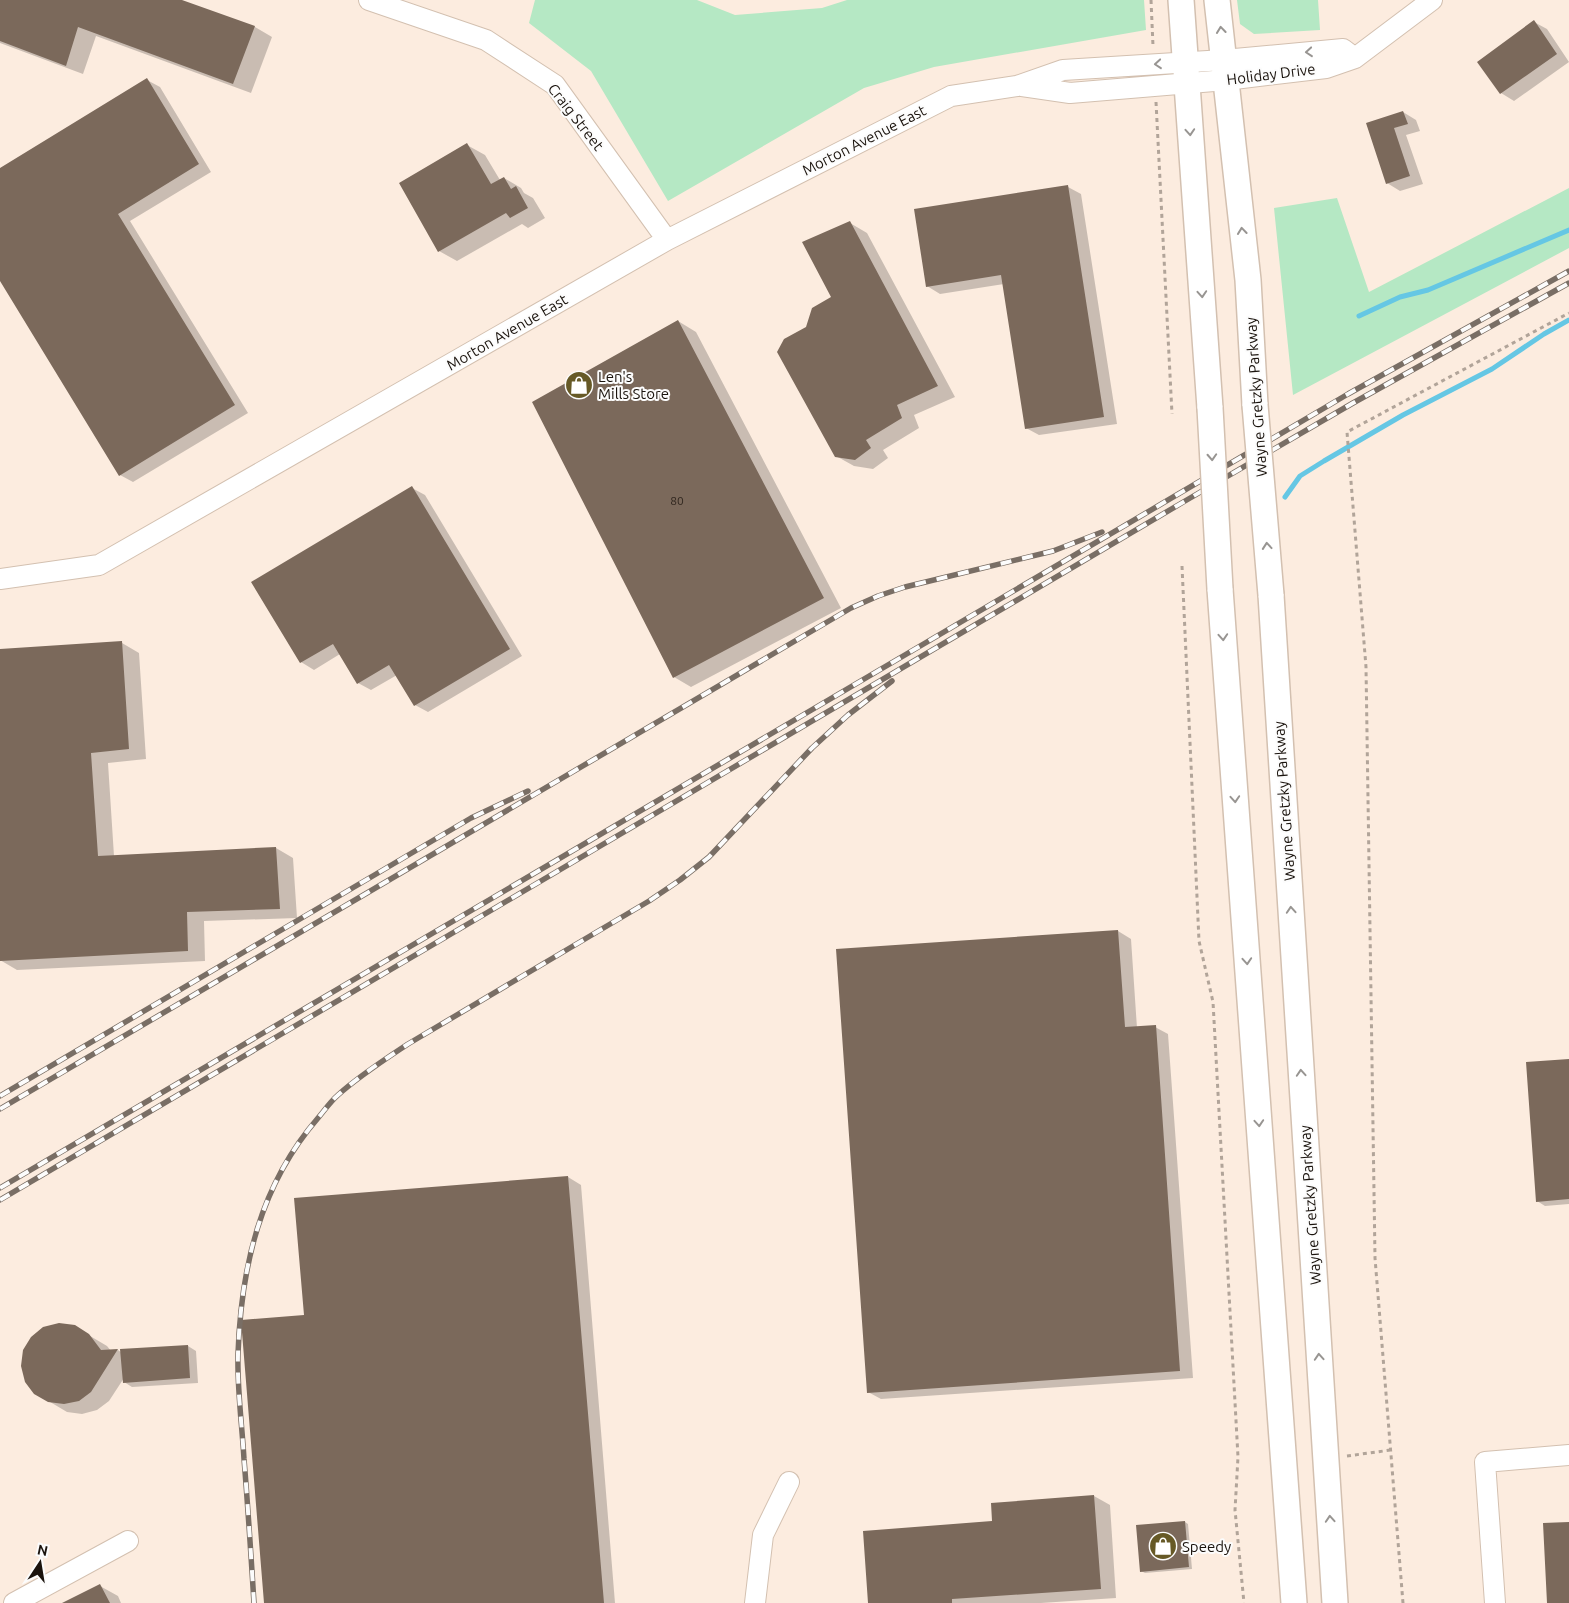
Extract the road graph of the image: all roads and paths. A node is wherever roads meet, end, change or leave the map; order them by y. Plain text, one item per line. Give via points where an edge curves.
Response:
1 (369, 0) edge
2 (1151, 0) edge
3 (1181, 0) edge
4 (1217, 0) edge
5 (1432, 0) edge
6 (1154, 65) junction
7 (1225, 70) junction
8 (1186, 72) junction
9 (1017, 86) junction
10 (1155, 86) junction
11 (667, 240) junction
12 (1569, 313) edge
13 (1172, 414) dead end
14 (1182, 566) dead end
15 (0, 579) edge
16 (1390, 1450) junction
17 (1569, 1455) edge
18 (1326, 1459) junction
19 (790, 1482) dead end
20 (128, 1541) dead end
21 (14, 1603) edge
22 (755, 1603) edge
23 (1244, 1603) edge
24 (1294, 1603) edge
25 (1335, 1603) edge
26 (1403, 1603) edge
27 (1495, 1603) edge

1 - 11 street, Craig Street via 486,40 555,84
2 - 6 path
3 - 8 main road
7 -> 4 main road, Wayne Gretzky Parkway
5 - 7 street, Holiday Drive via 1355,58 1343,49
8 -> 6 street, Morton Avenue East
6 - 9 street, Morton Avenue East via 1063,70
7 - 8 street, Morton Avenue East
18 -> 7 main road, Wayne Gretzky Parkway, bridge via 1271,594 1248,280
8 - 10 street, Morton Avenue East
8 -> 24 main road, bridge
9 - 10 street, Morton Avenue East via 1070,93
9 - 11 street, Morton Avenue East via 951,96
10 - 13 path
11 - 15 street, Morton Avenue East via 99,565
12 - 16 path via 1347,432 1366,667 1375,1258
14 - 23 path via 1199,941 1213,1002 1238,1457 1235,1510
16 - 18 path
16 - 26 path
17 - 27 street via 1485,1462
25 -> 18 main road, Wayne Gretzky Parkway
19 - 22 street via 763,1535
20 - 21 street

